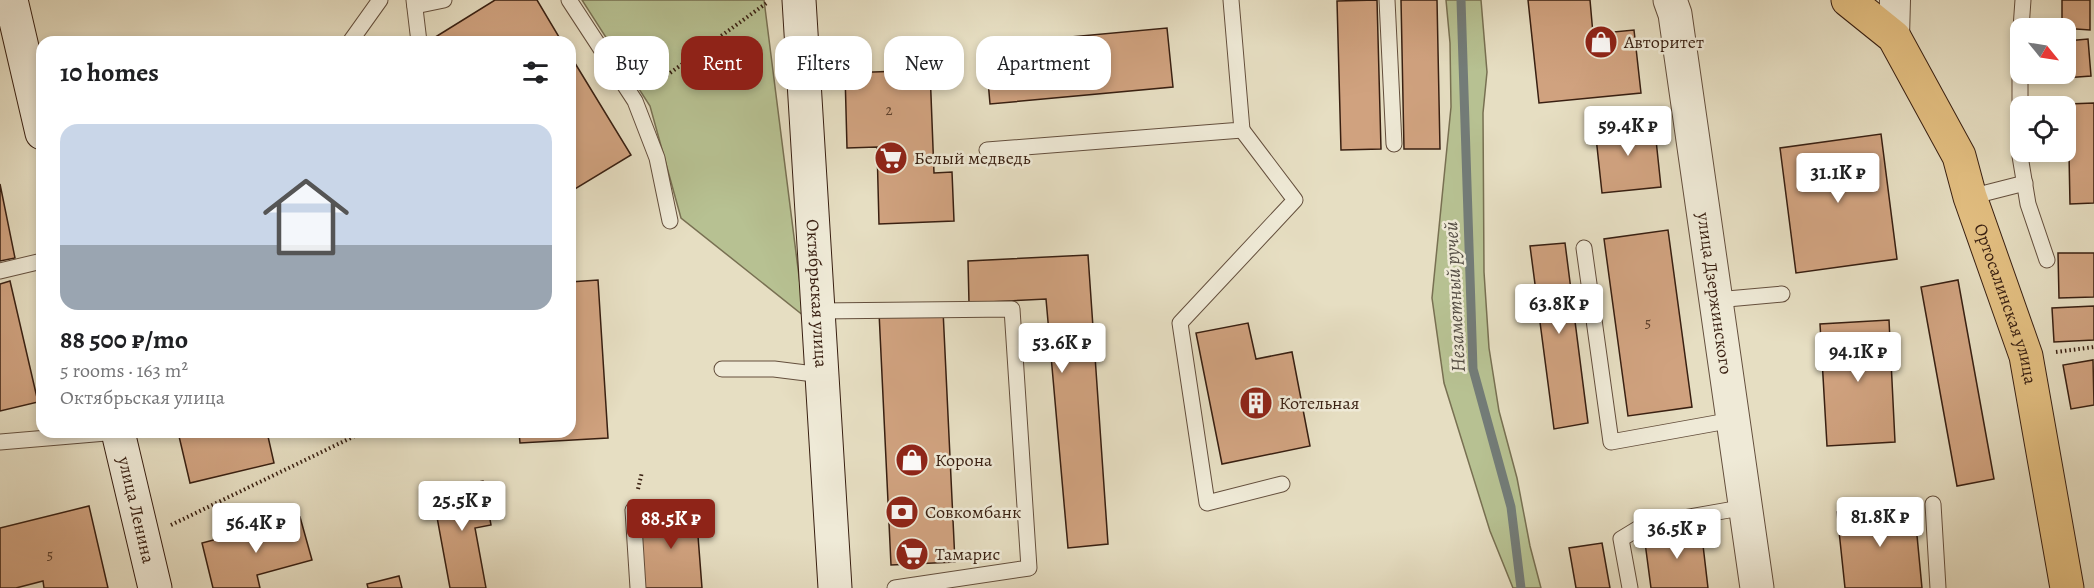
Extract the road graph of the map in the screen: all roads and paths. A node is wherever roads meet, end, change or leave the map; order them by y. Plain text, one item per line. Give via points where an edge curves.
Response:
1 (11, 0) edge
2 (380, 0) edge
3 (444, 0) edge
4 (569, 0) edge
5 (771, 0) edge
6 (799, 0) edge
7 (1231, 0) edge
8 (1388, 0) edge
9 (1670, 0) edge
10 (1848, 0) edge
11 (1895, 0) edge
12 (2023, 0) edge
13 (415, 3) edge
14 (2022, 18) edge
15 (354, 36) edge
16 (418, 36) edge
17 (1894, 37) junction
18 (2020, 84) edge
19 (633, 99) junction
20 (36, 107) edge
21 (1242, 130) junction
22 (1394, 144) dead end
23 (987, 150) dead end
24 (2025, 183) junction
25 (1970, 197) junction
26 (670, 221) dead end
27 (1584, 248) dead end
28 (2047, 260) dead end
29 (36, 262) edge
30 (0, 271) edge
31 (1782, 294) dead end
32 (1716, 300) junction
33 (818, 311) junction
34 (722, 369) dead end
35 (822, 375) junction
36 (1733, 420) junction
37 (47, 438) edge
38 (119, 438) edge
39 (351, 438) edge
40 (0, 442) edge
41 (1282, 484) dead end
42 (1933, 504) dead end
43 (1746, 507) junction
44 (633, 510) dead end
45 (143, 538) junction
46 (155, 588) edge
47 (638, 588) edge
48 (835, 588) edge
49 (895, 588) edge
50 (1630, 588) edge
51 (1757, 588) edge
52 (1938, 588) edge
53 (2067, 588) edge

1 - 20 main road
2 - 15 lane
3 - 13 lane
4 - 19 lane
5 - 19 path
6 - 33 main road, Октябрьская улица
7 - 21 lane
8 - 22 lane
9 - 32 main road, улица Дзержинского
10 - 17 main road, Ортосалинская улица
11 - 17 street
12 - 14 lane
13 - 16 lane
17 - 25 main road, Ортосалинская улица via 1959,156
18 - 24 lane via 2020,156
19 - 26 lane via 657,158
21 - 23 lane
21 - 41 lane via 1295,200 1180,323 1207,503
24 - 25 lane
24 - 28 lane
25 - 53 main road, Ортосалинская улица via 2026,356
27 - 36 lane via 1611,442
29 - 30 lane
31 - 32 lane
32 - 36 main road, улица Дзержинского
33 - 35 main road, Октябрьская улица
33 - 49 lane via 1012,309 1029,568
34 - 35 lane via 774,369
35 - 48 main road, Октябрьская улица
36 - 43 main road, улица Дзержинского
37 - 40 lane
38 - 45 main road, улица Ленина
39 - 45 path
42 - 52 lane
43 - 50 lane via 1644,525 1621,539
43 - 51 main road, улица Дзержинского
44 - 47 lane
45 - 46 main road, улица Ленина

